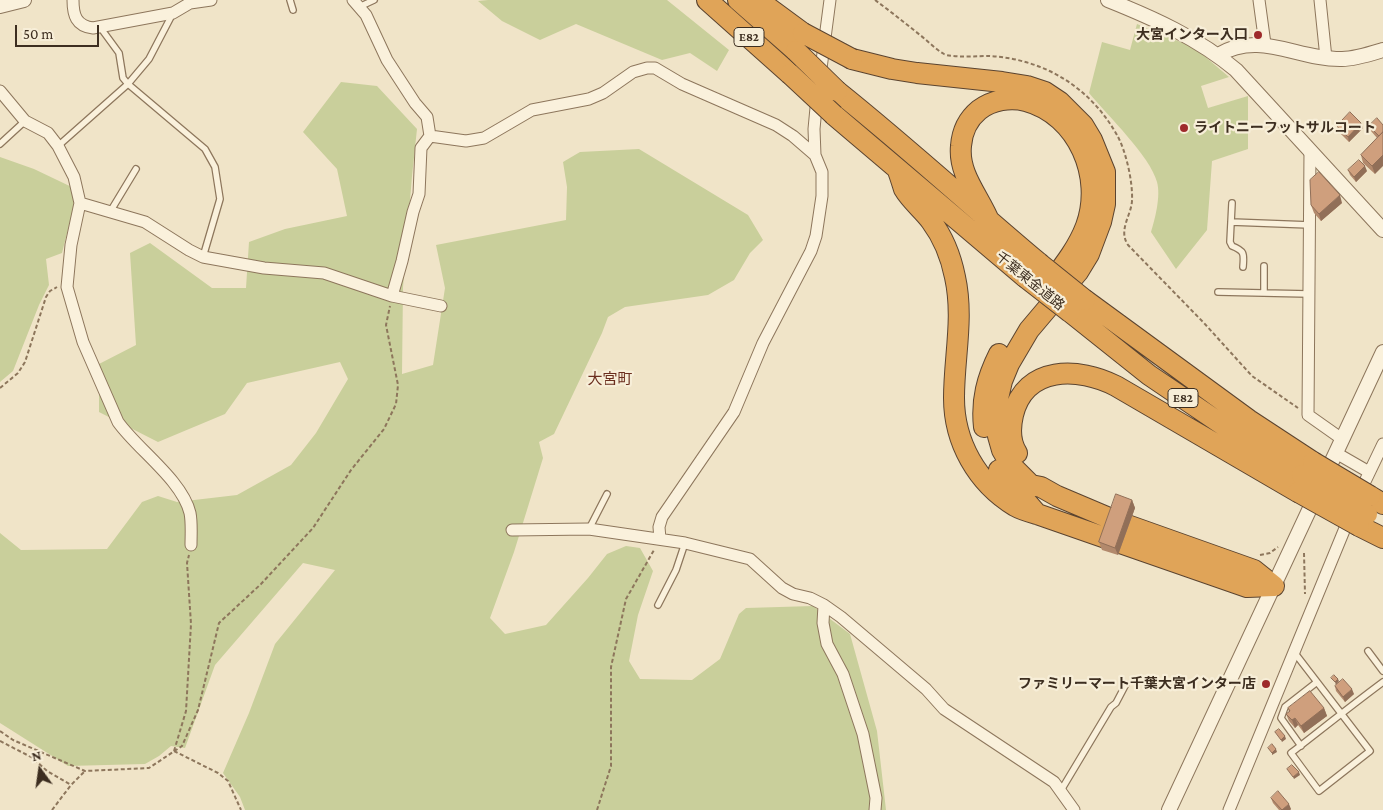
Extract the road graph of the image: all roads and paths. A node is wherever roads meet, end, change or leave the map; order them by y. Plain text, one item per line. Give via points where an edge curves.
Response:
1 (24, 0) edge
2 (72, 0) edge
3 (211, 0) edge
4 (290, 0) edge
5 (374, 0) edge
6 (707, 0) edge
7 (738, 0) edge
8 (758, 0) edge
9 (830, 0) edge
10 (1108, 0) edge
11 (1259, 0) edge
12 (1320, 0) edge
13 (356, 4) edge
14 (0, 6) edge
15 (293, 10) dead end
16 (173, 12) junction
17 (100, 27) junction
18 (799, 42) junction
19 (1264, 44) junction
20 (1383, 50) edge
21 (1218, 55) junction
22 (1326, 58) junction
23 (128, 84) junction
24 (0, 91) edge
25 (25, 122) junction
26 (430, 136) junction
27 (0, 144) edge
28 (58, 146) junction
29 (1310, 151) junction
30 (815, 155) junction
31 (136, 169) dead end
32 (898, 170) junction
33 (1232, 202) dead end
34 (80, 203) junction
35 (110, 212) junction
36 (1231, 222) junction
37 (990, 223) junction
38 (1310, 225) junction
39 (1383, 230) edge
40 (203, 257) junction
41 (1264, 266) dead end
42 (1243, 267) dead end
43 (68, 287) junction
44 (1218, 292) dead end
45 (1264, 293) junction
46 (1309, 294) junction
47 (392, 296) junction
48 (440, 306) dead end
49 (1383, 352) edge
50 (0, 388) edge
51 (1342, 439) junction
52 (1383, 444) edge
53 (1336, 453) junction
54 (1370, 472) junction
55 (1304, 476) junction
56 (1041, 487) junction
57 (607, 494) dead end
58 (1372, 513) edge
59 (1037, 514) junction
60 (589, 529) junction
61 (512, 530) dead end
62 (1298, 534) junction
63 (1383, 538) edge
64 (660, 539) junction
65 (685, 543) junction
66 (191, 545) joint
67 (1274, 586) junction
68 (1305, 602) dead end
69 (658, 605) dead end
70 (824, 605) junction
71 (1368, 650) dead end
72 (1294, 652) junction
73 (1383, 670) edge
74 (1317, 682) junction
75 (1383, 682) edge
76 (1126, 684) dead end
77 (1342, 714) junction
78 (0, 731) edge
79 (0, 741) edge
80 (1301, 746) junction
81 (174, 751) junction
82 (85, 771) junction
83 (71, 785) junction
84 (1060, 792) junction
85 (52, 810) edge
86 (241, 810) edge
87 (597, 810) edge
88 (874, 810) edge
89 (1074, 810) edge
90 (1169, 810) edge
91 (1228, 810) edge

1 - 14 street
2 - 17 street via 77,20 84,27
3 - 16 street via 190,3
4 - 15 lane
5 - 13 lane
6 - 32 highway, 千葉東金道路 / E82, bridge
7 - 18 highway, 千葉東金道路 / E82
8 - 18 highway
9 - 30 street via 815,121
10 - 21 street via 1151,18
11 - 19 street
12 - 22 street
13 - 26 street via 366,15 387,60 414,103 427,117
16 - 17 street
16 - 23 lane via 149,59
17 - 23 lane via 119,53 123,78
18 - 37 highway, 千葉東金道路 / E82, bridge via 837,91
18 - 56 highway, bridge via 892,69 1002,82 1045,92 1083,125 1105,172 1105,204 1096,238 1078,272 1017,348 998,394 996,422 1002,450 1021,476 1031,485
19 - 21 street via 1239,46
19 - 22 street
20 - 22 street via 1354,58
21 - 29 street via 1236,70
23 - 28 lane
23 - 40 lane via 205,149 215,166 220,199
24 - 25 street
25 - 27 lane
25 - 28 street via 48,133
26 - 30 street via 466,141 484,138 532,110 589,99 633,72 655,68 682,84 776,126
26 - 47 street via 421,148 419,194
28 - 34 street via 74,177
29 - 38 street
29 - 39 street
30 - 64 street via 822,172 822,196 811,251 763,343 734,412 662,516
31 - 35 lane
32 - 55 highway, 千葉東金道路 / E82, bridge via 1024,277 1149,375
32 - 59 highway via 904,189 941,237 955,277 960,315 954,398 966,453 990,486 1017,507
33 - 36 lane
34 - 35 street
34 - 43 street via 71,246
35 - 40 street via 145,222
36 - 38 lane
36 - 42 lane via 1230,244 1243,253
37 - 55 highway, 千葉東金道路 / E82, bridge via 1085,300 1248,420
37 - 59 highway via 964,172 960,148 966,125 984,106 1004,100 1018,99 1042,107 1063,123 1082,149 1090,178 1090,210 1086,226 1070,257 1011,332 1001,351 986,383 983,414 988,445 1000,472
38 - 46 street
40 - 47 street via 264,268 324,273
41 - 45 lane
43 - 50 path via 56,287 46,297 25,362 18,373
43 - 66 street via 83,342 118,422 181,493 190,514
44 - 45 lane
45 - 46 lane
46 - 51 street via 1308,415
47 - 48 street
47 - 81 path via 386,325 398,385 396,404 384,429 351,470 313,528 219,623 198,710 182,746
49 - 51 street
51 - 53 street
52 - 54 street
53 - 54 street
53 - 62 street
54 - 72 street
55 - 56 highway via 1101,378 1067,373 1052,375 1026,390 1014,411 1011,424 1014,449
55 - 58 highway, bridge
55 - 58 highway, 千葉東金道路 / E82, bridge
56 - 67 highway via 1116,521 1254,570
57 - 60 lane
58 - 63 highway
59 - 67 highway via 1247,587
60 - 61 street
60 - 64 street
62 - 67 street
62 - 68 path via 1304,552
64 - 65 street
64 - 87 path via 626,599 611,667 611,766
65 - 69 lane via 676,570
65 - 70 street via 750,559 782,588
66 - 81 path via 187,563 190,624 186,711
67 - 90 street
70 - 84 street via 926,689 944,709 1054,782
70 - 88 street via 827,644 843,674 863,734 876,798
71 - 73 lane
72 - 74 lane
72 - 91 street
74 - 77 lane
74 - 80 lane via 1285,707 1281,718
75 - 77 lane
76 - 84 lane
77 - 80 lane
77 - 80 lane via 1370,751 1319,791 1291,753
78 - 82 path via 13,740
79 - 83 path via 33,758
81 - 82 path via 149,768
81 - 86 path via 228,781
82 - 83 path
83 - 85 path
84 - 89 street

